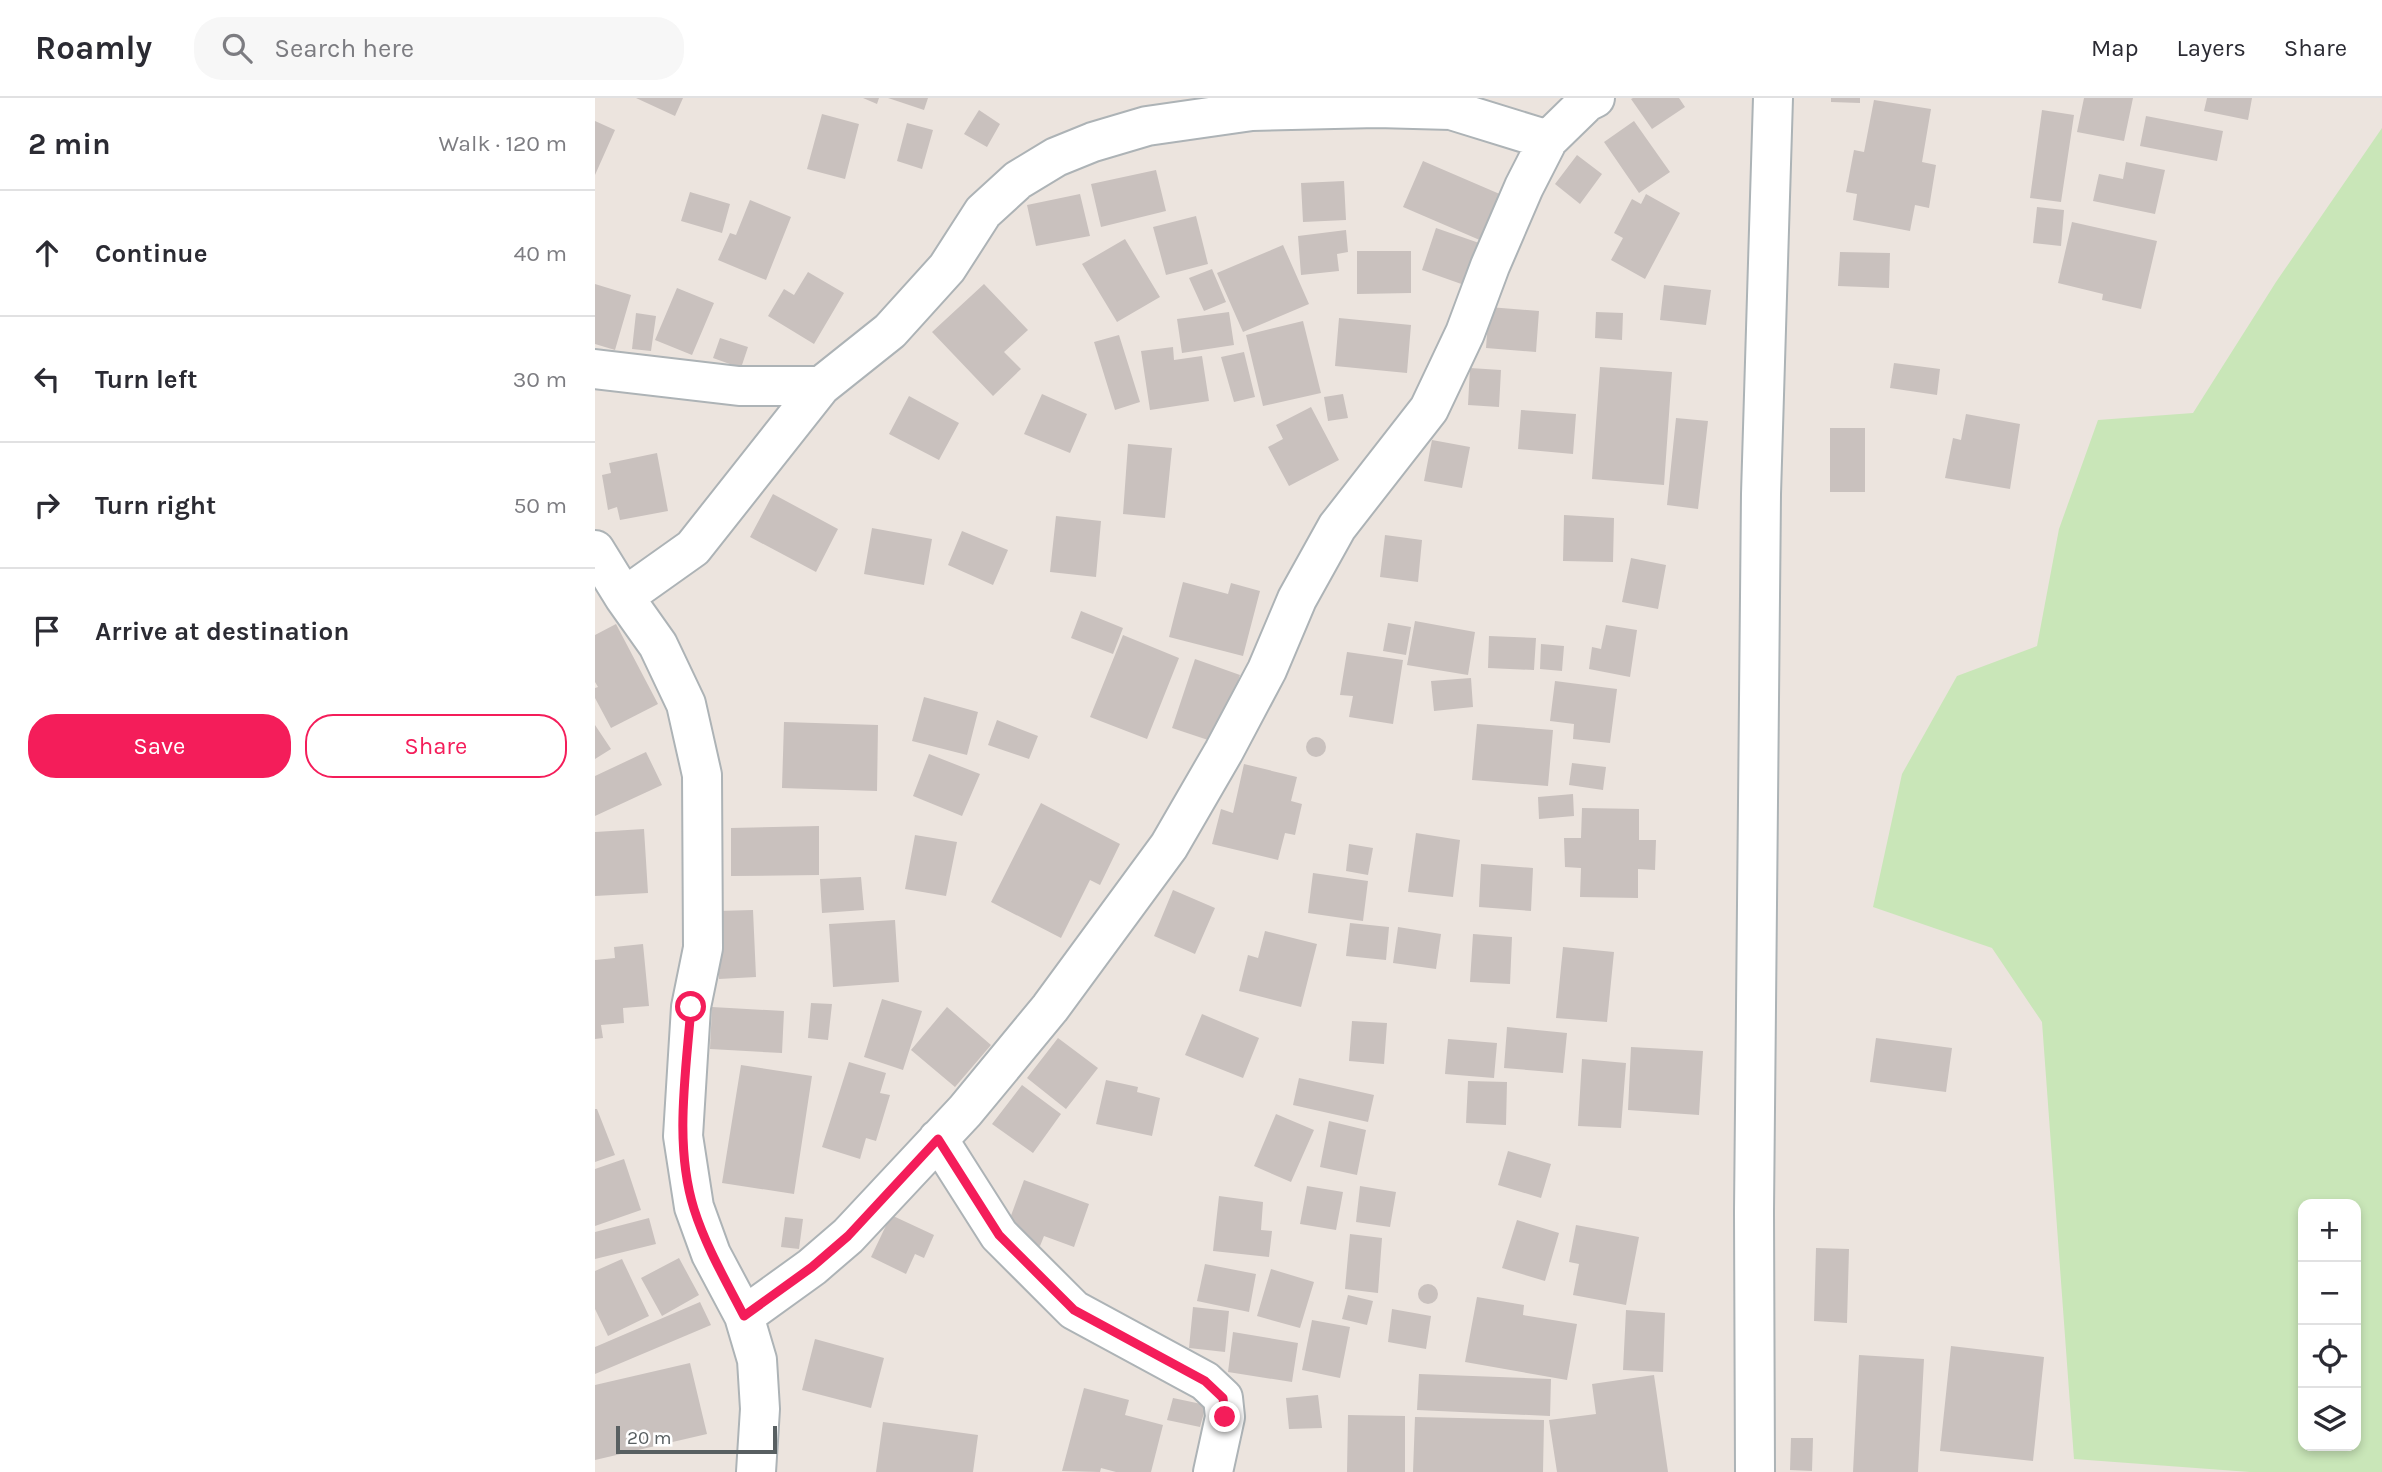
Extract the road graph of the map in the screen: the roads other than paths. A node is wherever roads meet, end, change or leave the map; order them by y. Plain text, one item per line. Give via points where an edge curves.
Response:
1 (1595, 98) edge
2 (1773, 98) edge
3 (1548, 140) junction
4 (595, 369) edge
5 (821, 386) junction
6 (595, 550) edge
7 (624, 597) junction
8 (938, 1139) junction
9 (744, 1316) junction
10 (756, 1472) edge
11 (1213, 1472) edge
12 (1755, 1472) edge

1 - 3 street
2 - 12 street via 1761,494
3 - 5 street via 1451,110 1364,108 1252,111 1147,126 1093,142 1018,180 983,212 947,268 890,331
3 - 8 street via 1429,409 1337,527 1297,599 1267,670 1169,846 1050,1008
4 - 5 street via 739,386
5 - 7 street via 693,548
6 - 7 street
7 - 9 street via 658,645 686,704 702,775 703,948 691,1007 683,1136 694,1207 711,1254
8 - 9 street via 848,1236
8 - 11 street via 999,1235 1074,1310 1205,1381 1223,1398 1225,1417
9 - 10 street via 757,1360

